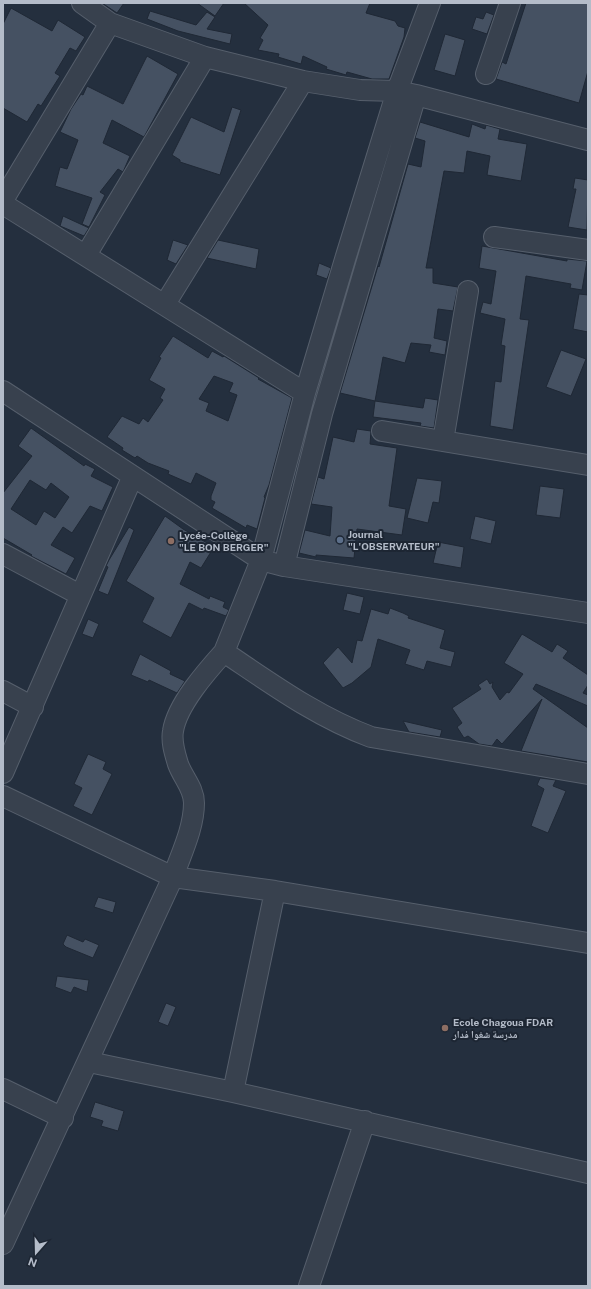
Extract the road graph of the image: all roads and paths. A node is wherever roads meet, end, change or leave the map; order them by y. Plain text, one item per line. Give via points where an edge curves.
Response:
1 (82, 3) edge
2 (430, 3) edge
3 (510, 3) edge
4 (110, 23) junction
5 (205, 57) junction
6 (486, 74) dead end
7 (303, 81) junction
8 (407, 93) junction
9 (588, 140) edge
10 (3, 200) edge
11 (3, 204) edge
12 (494, 237) dead end
13 (588, 250) edge
14 (86, 256) junction
15 (346, 256) junction
16 (367, 262) junction
17 (468, 290) dead end
18 (165, 304) junction
19 (3, 391) edge
20 (305, 393) junction
21 (382, 431) dead end
22 (443, 441) junction
23 (588, 464) edge
24 (132, 478) junction
25 (3, 554) edge
26 (261, 560) junction
27 (284, 566) junction
28 (80, 595) junction
29 (588, 613) edge
30 (224, 652) junction
31 (3, 691) edge
32 (33, 708) junction
33 (3, 773) edge
34 (588, 774) edge
35 (3, 796) edge
36 (173, 877) junction
37 (275, 891) junction
38 (588, 943) edge
39 (89, 1062) junction
40 (3, 1089) edge
41 (233, 1092) junction
42 (63, 1118) junction
43 (365, 1121) junction
44 (588, 1173) edge
45 (3, 1244) edge
46 (309, 1286) edge

1 - 4 street
2 - 8 street
3 - 6 street
4 - 5 street
4 - 10 street
5 - 7 street
5 - 14 street
7 - 8 street via 360,90
7 - 18 street
8 - 9 street
8 - 15 street
8 - 16 street
11 - 14 street
12 - 13 street
14 - 18 street
15 - 16 street
15 - 20 street
16 - 27 street via 322,414
17 - 22 street
18 - 20 street
19 - 24 street
20 - 26 street
21 - 22 street
22 - 23 street
24 - 26 street
24 - 28 street
25 - 28 street
26 - 27 street
26 - 30 street
27 - 29 street
28 - 32 street
30 - 34 street via 316,713 342,727 371,737
30 - 36 street via 176,717 173,732 177,759 181,773 191,788 194,802 190,826
31 - 32 street
32 - 33 street
35 - 36 street
36 - 37 street
36 - 39 street
37 - 38 street
37 - 41 street
39 - 41 street
39 - 42 street
40 - 42 street
41 - 43 street
42 - 45 street
43 - 44 street
43 - 46 street

